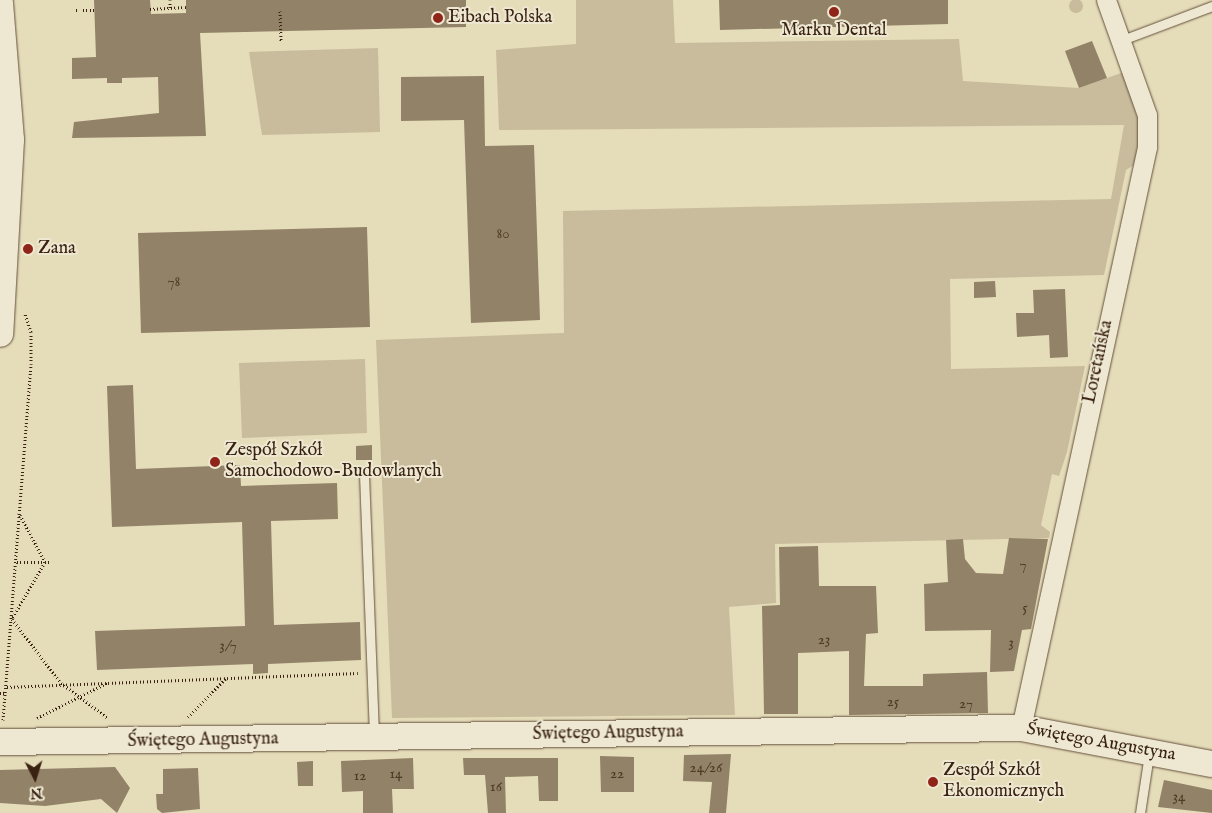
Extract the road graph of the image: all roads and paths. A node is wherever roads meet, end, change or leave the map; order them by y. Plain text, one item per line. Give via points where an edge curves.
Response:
1 (170, 0) edge
2 (1106, 0) edge
3 (0, 3) edge
4 (1212, 6) edge
5 (186, 7) dead end
6 (170, 8) junction
7 (150, 9) dead end
8 (76, 10) dead end
9 (94, 10) dead end
10 (280, 11) dead end
11 (1122, 40) junction
12 (281, 41) dead end
13 (5, 105) edge
14 (26, 318) dead end
15 (0, 334) edge
16 (364, 474) dead end
17 (20, 515) junction
18 (17, 562) junction
19 (45, 562) junction
20 (52, 562) dead end
21 (12, 619) junction
22 (371, 673) junction
23 (226, 677) junction
24 (112, 680) junction
25 (61, 683) junction
26 (7, 687) junction
27 (0, 693) edge
28 (6, 693) junction
29 (80, 697) junction
30 (194, 722) dead end
31 (27, 723) dead end
32 (100, 724) dead end
33 (4, 728) edge
34 (1020, 728) junction
35 (374, 737) junction
36 (1150, 751) junction
37 (1212, 764) edge
38 (1140, 813) edge

1 - 6 path
2 - 11 street, Loretańska
3 - 13 street
4 - 11 lane
5 - 6 path
6 - 7 path
8 - 9 path
10 - 12 path
11 - 34 street, Loretańska via 1146,115 1147,147
13 - 15 street
14 - 17 path via 32,342
16 - 22 lane
17 - 18 path
17 - 19 path
18 - 19 path
18 - 21 path
19 - 20 path
19 - 21 path
21 - 25 path
21 - 26 path
22 - 23 path
22 - 35 lane
23 - 24 path
23 - 30 path via 184,722
24 - 25 path
24 - 29 path
25 - 26 path
25 - 29 path
26 - 28 path
27 - 28 path
28 - 33 path
29 - 31 path
29 - 32 path via 111,722
33 - 35 street, Świętego Augustyna
34 - 35 street, Świętego Augustyna
34 - 36 street, Świętego Augustyna
36 - 37 street, Świętego Augustyna
36 - 38 lane

